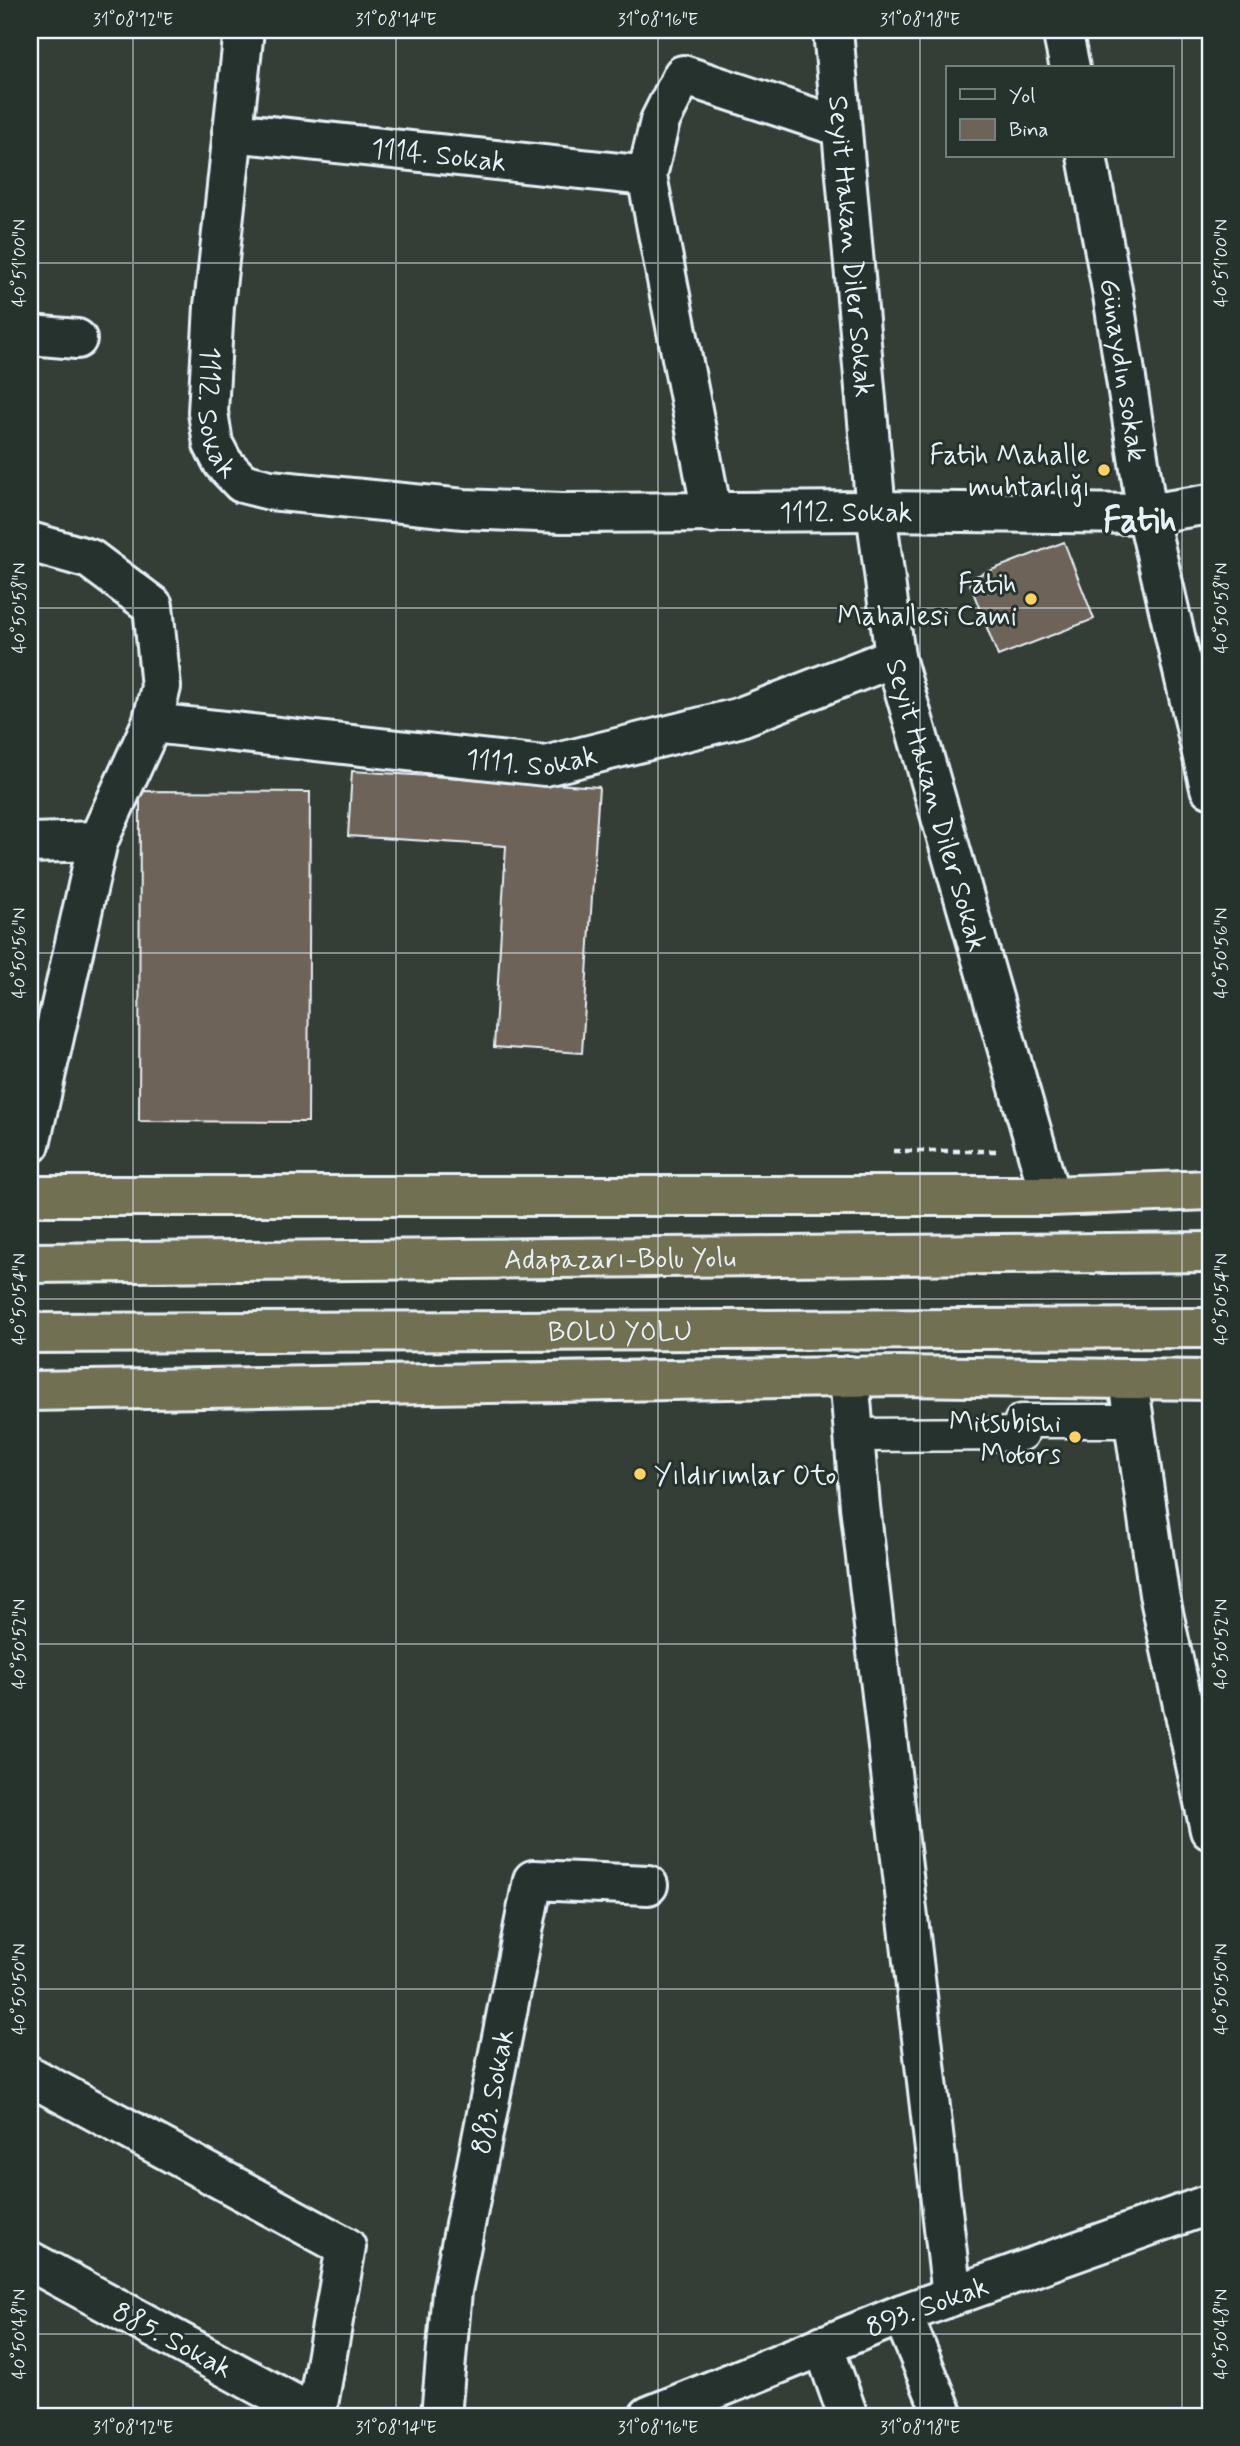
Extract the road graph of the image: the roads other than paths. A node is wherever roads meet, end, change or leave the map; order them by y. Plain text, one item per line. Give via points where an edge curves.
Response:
1 (244, 30) edge
2 (833, 30) edge
3 (842, 127) junction
4 (232, 132) junction
5 (1087, 158) edge
6 (647, 176) junction
7 (30, 335) edge
8 (77, 339) dead end
9 (1210, 504) edge
10 (876, 511) junction
11 (712, 513) junction
12 (1147, 514) junction
13 (30, 542) edge
14 (895, 657) junction
15 (152, 723) junction
16 (1210, 788) edge
17 (98, 841) junction
18 (30, 843) edge
19 (30, 1144) edge
20 (1210, 1191) edge
21 (1150, 1192) junction
22 (30, 1196) edge
23 (1050, 1196) junction
24 (1210, 1197) edge
25 (1210, 1252) edge
26 (30, 1263) edge
27 (1210, 1328) edge
28 (30, 1333) edge
29 (1210, 1371) edge
30 (849, 1376) junction
31 (1128, 1380) junction
32 (1210, 1380) edge
33 (30, 1391) edge
34 (1134, 1421) junction
35 (854, 1435) junction
36 (1210, 1830) edge
37 (648, 1885) dead end
38 (30, 2076) edge
39 (1210, 2204) edge
40 (30, 2261) edge
41 (952, 2296) junction
42 (902, 2314) junction
43 (823, 2345) junction
44 (316, 2416) edge
45 (441, 2416) edge
46 (649, 2416) edge
47 (848, 2416) edge
48 (944, 2416) edge

1 - 4 street, 1112. Sokak
2 - 3 street, Seyit Hakan Diler Sokak
3 - 6 street via 683,75 660,121
3 - 10 street, Seyit Hakan Diler Sokak
4 - 6 street, 1114. Sokak
4 - 11 street, 1112. Sokak via 208,412 213,444 242,483 270,490 464,509
5 - 12 street, Günaydın sokak
6 - 11 street
7 - 8 street
9 - 12 street, 1112. Sokak
10 - 11 street, 1112. Sokak
10 - 12 street, 1112. Sokak
10 - 14 street, Seyit Hakan Diler Sokak
12 - 16 street, Günaydın sokak
13 - 15 street via 90,559 153,606 161,687
14 - 15 street, 1111. Sokak via 738,718 545,765
14 - 23 street, Seyit Hakan Diler Sokak
15 - 17 street
17 - 18 street
17 - 19 street
20 - 21 highway
21 - 23 highway
21 - 24 highway
22 - 23 highway
25 - 26 highway, Adapazarı-Bolu Yolu
27 - 28 highway, BOLU YOLU
29 - 31 highway
30 - 31 highway
30 - 33 highway
30 - 35 street
31 - 32 highway
31 - 34 street
34 - 35 street via 1021,1421 1022,1434
34 - 36 street via 1159,1594
35 - 41 street
37 - 45 street, 883. Sokak via 533,1880 452,2291
38 - 44 street via 346,2247
39 - 41 street, 893. Sokak
40 - 44 street, 885. Sokak
41 - 42 street, 893. Sokak
42 - 43 street, 893. Sokak
42 - 48 street
43 - 46 street, 893. Sokak
43 - 47 street

